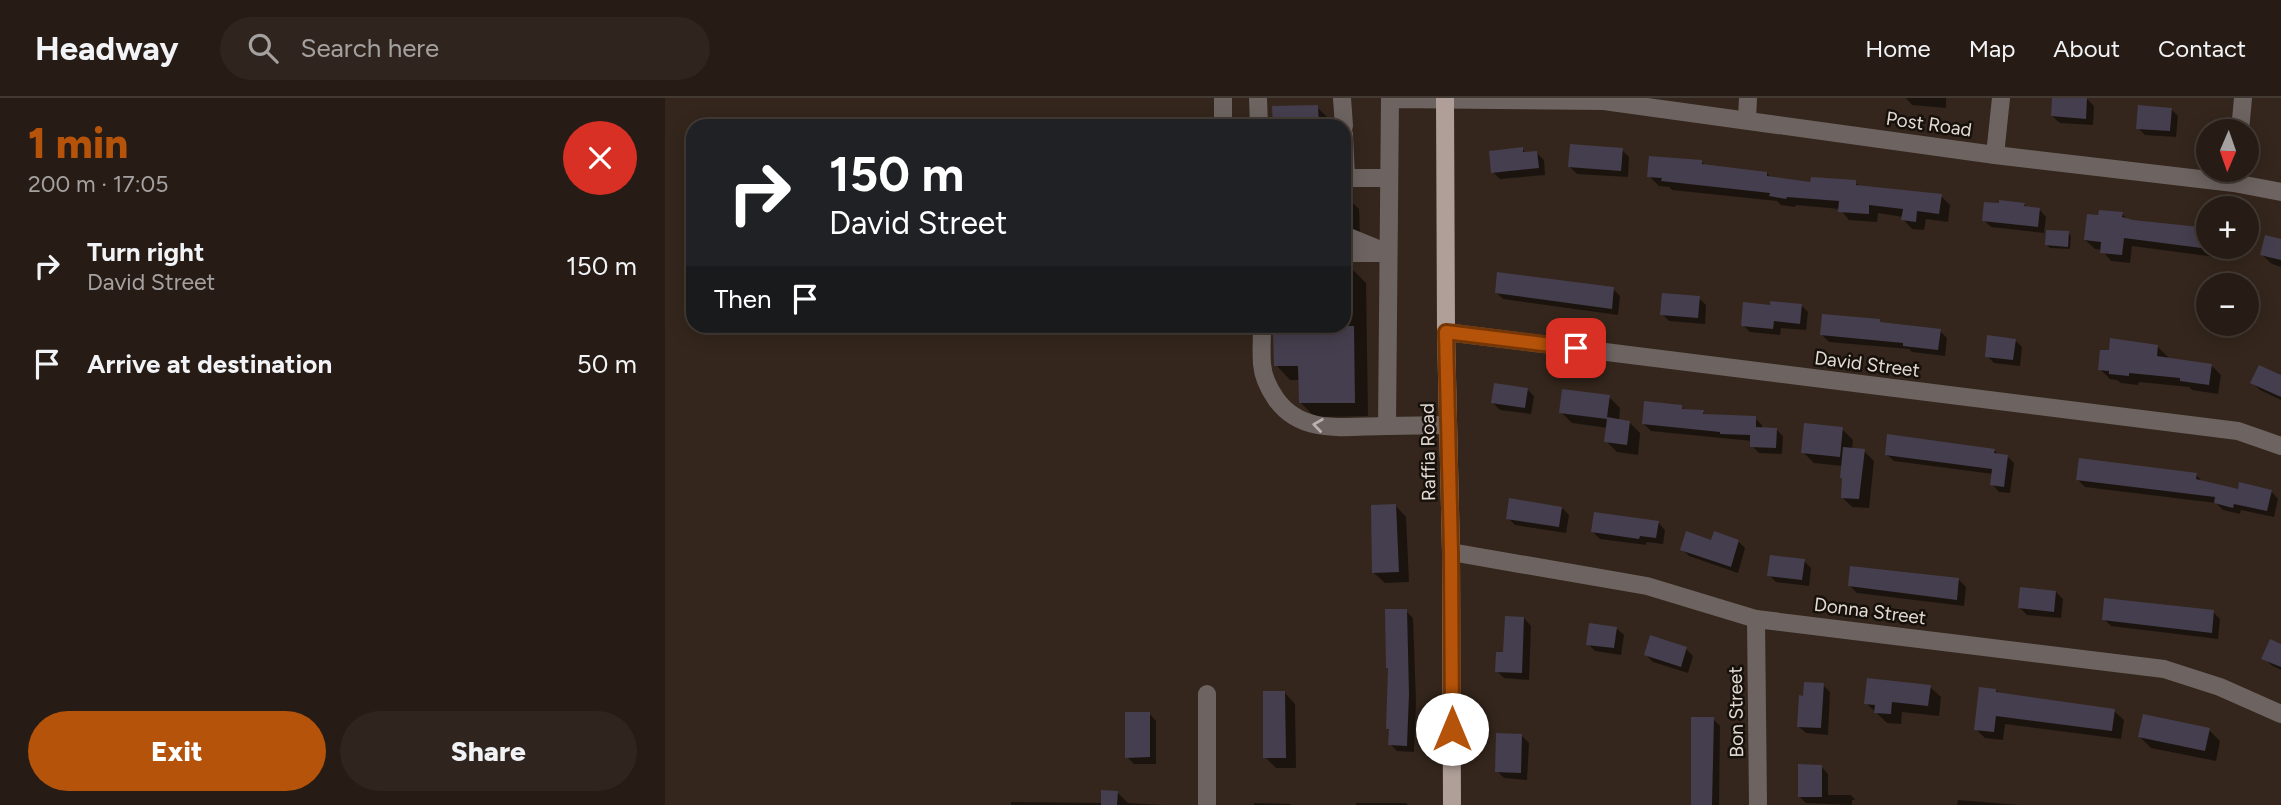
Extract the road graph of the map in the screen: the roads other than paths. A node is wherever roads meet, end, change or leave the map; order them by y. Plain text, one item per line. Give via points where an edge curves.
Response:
1 (1223, 98) edge
2 (1258, 98) edge
3 (1342, 98) edge
4 (1390, 98) edge
5 (1404, 98) edge
6 (1748, 98) edge
7 (2001, 98) edge
8 (2243, 98) edge
9 (1445, 99) edge
10 (1223, 119) edge
11 (1259, 119) edge
12 (1344, 119) edge
13 (2240, 119) edge
14 (1747, 120) junction
15 (1995, 155) junction
16 (2196, 173) edge
17 (1351, 178) edge
18 (1389, 178) junction
19 (2252, 182) edge
20 (2281, 192) edge
21 (1351, 238) edge
22 (1351, 253) edge
23 (1388, 253) junction
24 (1446, 332) junction
25 (1262, 333) edge
26 (1448, 425) junction
27 (1387, 426) junction
28 (2281, 446) edge
29 (1451, 552) junction
30 (1756, 619) junction
31 (1207, 694) dead end
32 (2281, 714) edge
33 (1207, 805) edge
34 (1452, 805) edge
35 (1758, 805) edge

1 - 10 street
2 - 11 street
3 - 12 street
4 - 5 street, Post Road
4 - 18 street
5 - 9 street, Post Road
6 - 14 street
7 - 15 street
8 - 13 street
9 - 14 street, Post Road via 1604,102
9 - 24 main road, Raffia Road
14 - 15 street, Post Road
15 - 16 street, Post Road
17 - 18 street
18 - 23 street
19 - 20 street, Post Road
21 - 23 street
22 - 23 street
23 - 27 street
24 - 26 main road, Raffia Road
24 - 28 street, David Street via 2238,431
27 -> 25 street via 1315,425 1302,423 1285,411 1270,390 1262,366
26 - 27 street
26 - 29 main road, Raffia Road
29 - 30 street, Donna Street via 1647,586
29 - 34 main road, Raffia Road
30 - 32 street, Donna Street via 2164,669
30 - 35 street, Bon Street
31 - 33 street

